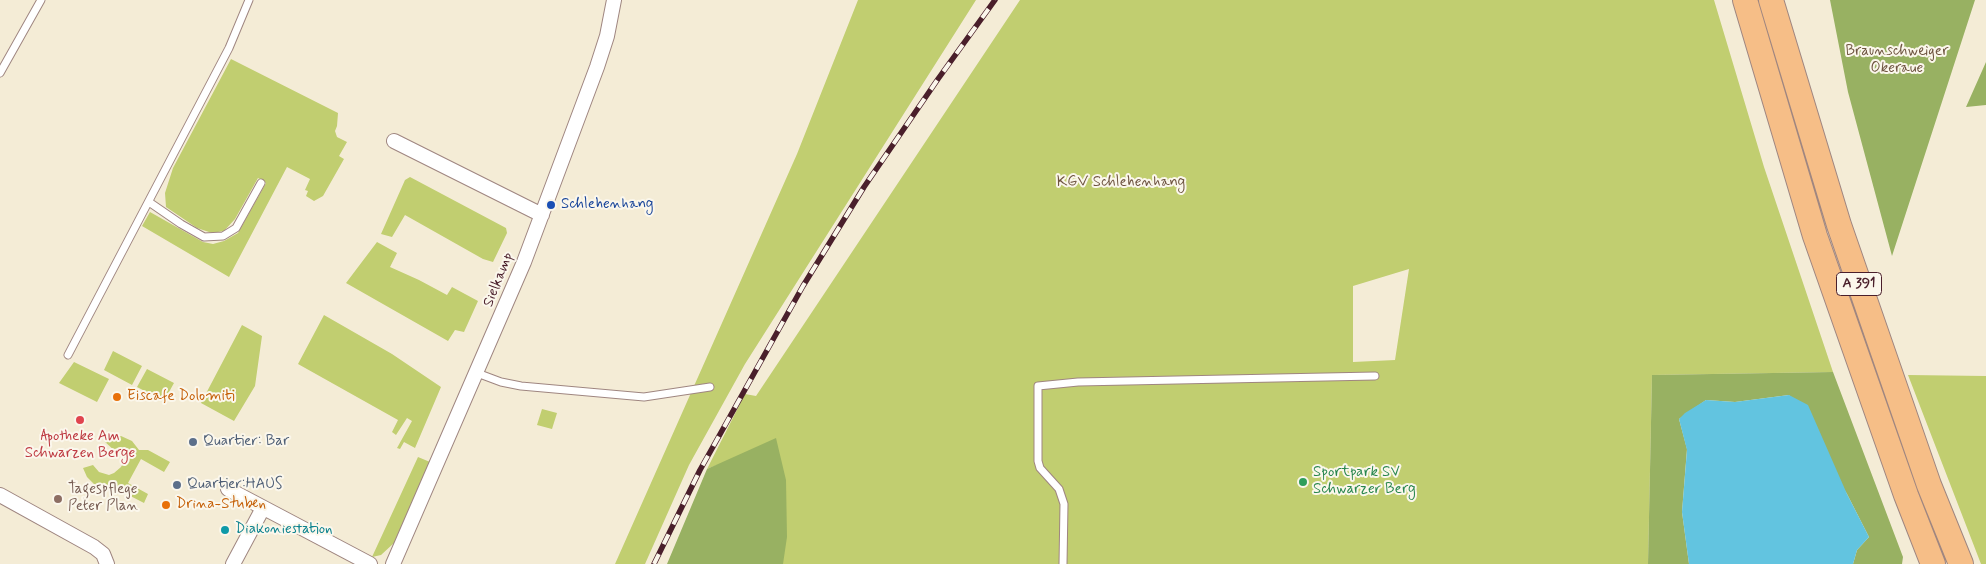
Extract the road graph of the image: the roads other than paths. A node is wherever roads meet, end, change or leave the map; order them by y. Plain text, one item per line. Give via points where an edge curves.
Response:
1 (41, 0) edge
2 (249, 0) edge
3 (614, 0) edge
4 (1745, 0) edge
5 (1771, 0) edge
6 (0, 73) edge
7 (394, 141) dead end
8 (261, 183) dead end
9 (149, 202) junction
10 (542, 215) junction
11 (68, 355) dead end
12 (477, 373) junction
13 (1375, 376) dead end
14 (710, 387) dead end
15 (228, 489) dead end
16 (0, 495) edge
17 (263, 508) junction
18 (107, 564) edge
19 (233, 564) edge
20 (370, 564) edge
21 (393, 564) edge
22 (1063, 564) edge
23 (1933, 564) edge
24 (1961, 564) edge

1 - 6 lane
2 - 9 lane via 229,48
3 - 10 street, Sielkamp via 599,60
4 - 23 highway, A 391 via 1816,236
5 - 24 highway, A 391 via 1842,235 1929,485
7 - 10 street
8 - 9 lane via 236,228 222,236 204,237
9 - 11 lane
10 - 12 street, Sielkamp
12 - 14 lane via 521,386 644,398
12 - 21 street, Sielkamp
13 - 22 lane via 1078,382 1038,386 1038,461 1040,468 1059,489 1064,504
15 - 17 street
16 - 18 street via 94,546 103,554
17 - 19 street
17 - 20 street

